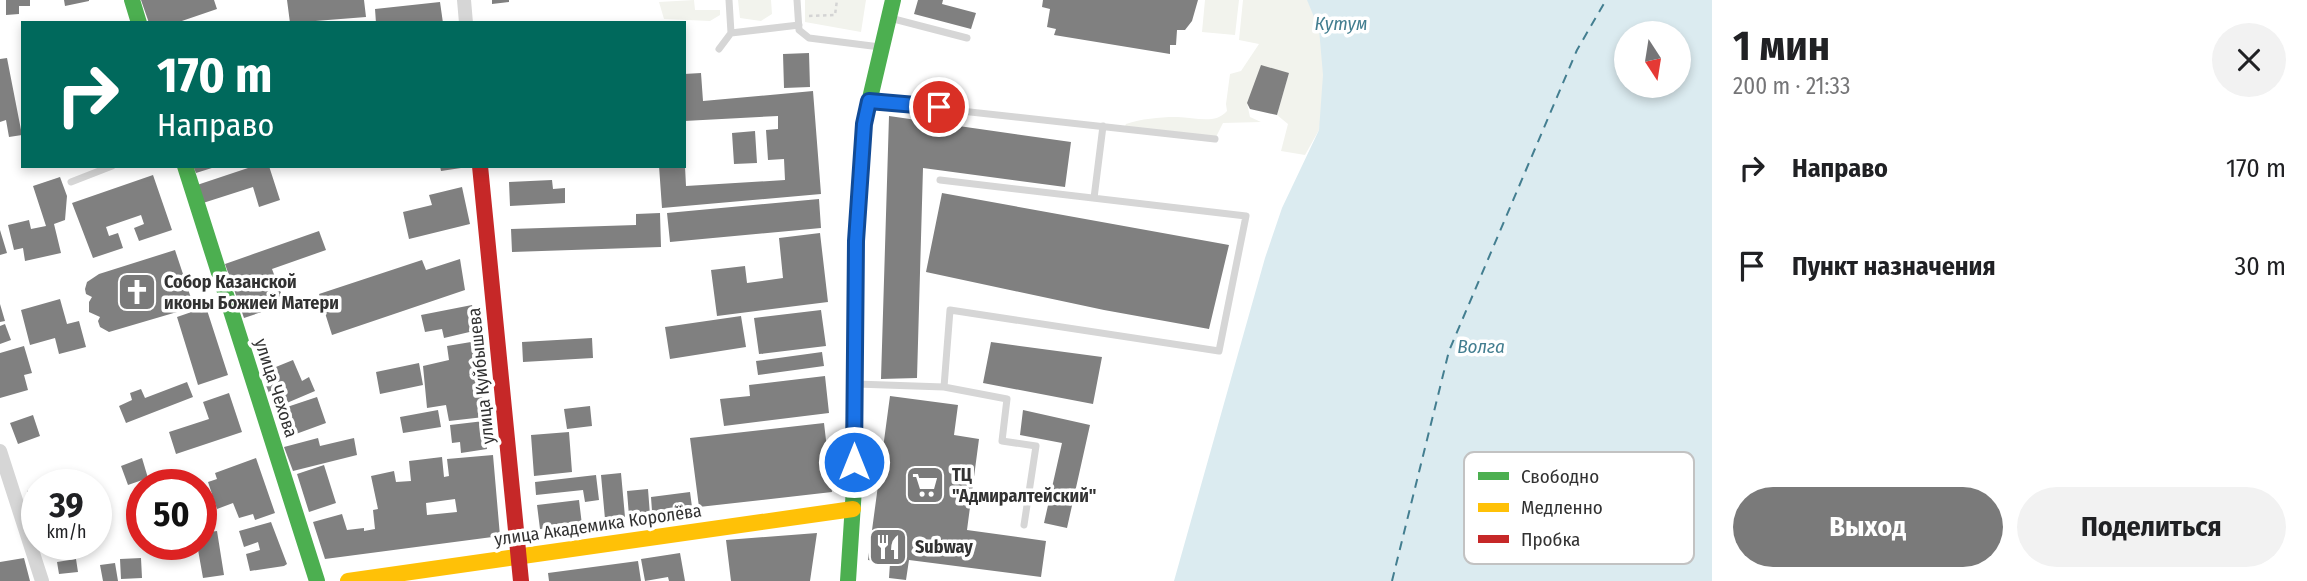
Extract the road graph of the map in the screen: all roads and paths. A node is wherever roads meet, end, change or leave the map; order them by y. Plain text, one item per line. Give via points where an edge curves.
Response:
1 (132, 0) edge
2 (464, 0) edge
3 (729, 0) edge
4 (797, 0) edge
5 (837, 0) edge
6 (893, 0) edge
7 (805, 16) dead end
8 (889, 18) junction
9 (138, 21) edge
10 (466, 21) edge
11 (799, 24) junction
12 (731, 33) junction
13 (967, 38) dead end
14 (882, 47) junction
15 (719, 49) dead end
16 (869, 101) junction
17 (1103, 126) junction
18 (1215, 139) dead end
19 (107, 168) edge
20 (186, 168) edge
21 (480, 168) edge
22 (940, 180) dead end
23 (71, 181) dead end
24 (1094, 198) junction
25 (855, 384) junction
26 (944, 387) junction
27 (0, 451) edge
28 (853, 509) junction
29 (1024, 525) dead end
30 (518, 556) junction
31 (42, 581) edge
32 (317, 581) edge
33 (348, 581) edge
34 (521, 581) edge
35 (848, 581) edge

1 - 9 main road
2 - 10 street
3 - 12 lane
4 - 11 lane
5 - 7 path via 835,15
6 - 8 main road
8 - 13 lane
8 - 14 main road
11 - 12 lane
11 - 14 lane via 809,38
12 - 15 lane
14 - 16 main road
16 - 17 lane
16 - 25 main road via 856,241
17 - 18 lane
17 - 24 lane
19 - 23 lane
20 - 32 main road, улица Чехова
21 - 30 main road, улица Куйбышева
22 - 24 lane
24 - 26 lane via 1246,216 1219,351 950,310
25 - 26 lane
25 - 28 main road
26 - 29 lane via 1007,400 1002,441 1036,446
27 - 31 street
28 - 30 main road, улица Академика Королёва
28 - 35 main road
30 - 33 main road, улица Академика Королёва
30 - 34 main road, улица Куйбышева

